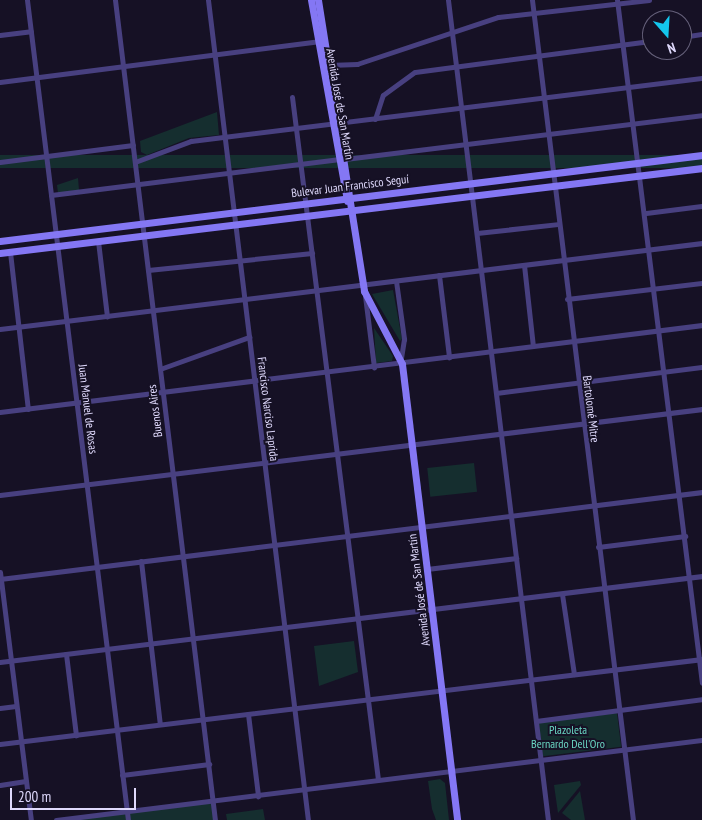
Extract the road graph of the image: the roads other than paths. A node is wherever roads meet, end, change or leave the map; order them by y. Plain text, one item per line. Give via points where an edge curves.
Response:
1 (27, 0) edge
2 (115, 0) edge
3 (208, 0) edge
4 (311, 0) edge
5 (318, 0) edge
6 (448, 0) edge
7 (532, 0) edge
8 (649, 0) edge
9 (618, 2) edge
10 (534, 14) junction
11 (30, 31) junction
12 (452, 32) junction
13 (0, 35) edge
14 (321, 41) junction
15 (642, 42) edge
16 (623, 44) junction
17 (215, 55) junction
18 (539, 55) junction
19 (456, 65) junction
20 (329, 66) junction
21 (124, 67) junction
22 (36, 77) junction
23 (702, 78) edge
24 (0, 82) edge
25 (628, 88) junction
26 (292, 97) dead end
27 (544, 98) junction
28 (462, 108) junction
29 (702, 115) edge
30 (375, 120) junction
31 (633, 124) junction
32 (335, 125) junction
33 (296, 128) junction
34 (548, 134) junction
35 (225, 136) junction
36 (466, 144) junction
37 (133, 145) junction
38 (702, 155) edge
39 (46, 157) junction
40 (341, 159) junction
41 (0, 162) edge
42 (135, 162) junction
43 (638, 163) junction
44 (301, 164) junction
45 (702, 168) edge
46 (229, 173) junction
47 (553, 174) junction
48 (641, 175) junction
49 (471, 183) junction
50 (138, 184) junction
51 (554, 186) junction
52 (51, 195) junction
53 (472, 196) junction
54 (349, 197) junction
55 (306, 203) junction
56 (702, 206) edge
57 (351, 210) junction
58 (234, 212) junction
59 (646, 213) junction
60 (307, 216) junction
61 (143, 223) junction
62 (558, 224) junction
63 (235, 225) junction
64 (477, 233) junction
65 (56, 234) junction
66 (144, 236) junction
67 (0, 241) edge
68 (98, 241) junction
69 (702, 243) edge
70 (57, 247) junction
71 (650, 249) junction
72 (10, 252) junction
73 (0, 253) edge
74 (312, 253) junction
75 (562, 260) junction
76 (240, 261) junction
77 (524, 265) junction
78 (148, 270) junction
79 (481, 270) junction
80 (439, 275) junction
81 (396, 281) junction
82 (702, 283) edge
83 (363, 285) junction
84 (655, 289) junction
85 (317, 291) junction
86 (365, 296) junction
87 (244, 299) junction
88 (567, 299) junction
89 (153, 310) junction
90 (107, 316) junction
91 (67, 321) junction
92 (702, 325) edge
93 (20, 326) junction
94 (0, 329) edge
95 (660, 330) junction
96 (249, 337) junction
97 (572, 341) junction
98 (533, 346) junction
99 (491, 352) junction
100 (449, 358) junction
101 (402, 360) junction
102 (374, 367) junction
103 (702, 367) edge
104 (160, 369) junction
105 (665, 372) junction
106 (326, 373) junction
107 (254, 382) junction
108 (578, 383) junction
109 (163, 392) junction
110 (496, 393) junction
111 (77, 402) junction
112 (28, 408) junction
113 (702, 409) edge
114 (0, 412) edge
115 (670, 413) junction
116 (583, 423) junction
117 (501, 434) junction
118 (412, 444) junction
119 (336, 454) junction
120 (264, 462) junction
121 (173, 474) junction
122 (87, 485) junction
123 (702, 492) edge
124 (680, 494) junction
125 (0, 495) edge
126 (593, 505) junction
127 (511, 515) junction
128 (422, 527) junction
129 (347, 536) junction
130 (685, 536) junction
131 (274, 544) junction
132 (598, 547) junction
133 (183, 556) junction
134 (516, 558) junction
135 (140, 561) junction
136 (97, 567) junction
137 (427, 569) junction
138 (0, 572) edge
139 (702, 576) edge
140 (690, 578) junction
141 (0, 579) edge
142 (604, 588) junction
143 (562, 594) junction
144 (521, 598) junction
145 (432, 609) junction
146 (357, 618) junction
147 (284, 627) junction
148 (193, 638) junction
149 (151, 643) junction
150 (107, 648) junction
151 (66, 654) junction
152 (700, 659) edge
153 (11, 660) junction
154 (0, 662) edge
155 (614, 669) junction
156 (574, 674) junction
157 (531, 679) junction
158 (702, 682) edge
159 (442, 691) junction
160 (702, 699) edge
161 (368, 700) junction
162 (16, 706) junction
163 (0, 708) edge
164 (295, 709) junction
165 (619, 710) junction
166 (248, 714) junction
167 (203, 719) junction
168 (536, 721) junction
169 (160, 724) junction
170 (116, 730) junction
171 (76, 735) junction
172 (702, 740) edge
173 (21, 741) junction
174 (0, 744) edge
175 (625, 750) junction
176 (541, 760) junction
177 (209, 764) junction
178 (452, 771) junction
179 (122, 775) junction
180 (378, 780) junction
181 (26, 781) junction
182 (0, 785) edge
183 (304, 789) junction
184 (258, 796) junction
185 (213, 801) junction
186 (127, 812) junction
187 (31, 820) edge
188 (56, 820) edge
189 (128, 820) edge
190 (215, 820) edge
191 (308, 820) edge
192 (457, 820) edge
193 (548, 820) edge
194 (633, 820) edge

1 - 11 street, Juan Manuel de Rosas
2 - 21 street, Buenos Aires
3 - 17 street, Francisco Narciso Laprida
4 - 14 main road, Avenida José de San Martín
5 - 14 main road, Avenida José de San Martín
6 - 12 street
7 - 10 street, Bartolomé Mitre
8 - 9 street
9 - 10 street
9 - 16 street
10 - 12 street via 498,17
10 - 18 street, Bartolomé Mitre
11 - 13 street
11 - 22 street, Juan Manuel de Rosas
12 - 19 street
12 - 20 street via 357,64
14 - 17 street
14 - 20 main road, Avenida José de San Martín
14 - 32 main road, Avenida José de San Martín
15 - 16 street
16 - 18 street
16 - 25 street
17 - 21 street
17 - 35 street, Francisco Narciso Laprida
18 - 19 street
18 - 27 street, Bartolomé Mitre
19 - 28 street
19 - 30 street via 403,77 383,95
20 - 32 main road, Avenida José de San Martín
21 - 22 street
21 - 37 street, Buenos Aires
22 - 24 street
22 - 39 street, Juan Manuel de Rosas
23 - 25 street
25 - 27 street
25 - 31 street
26 - 33 street
27 - 28 street
27 - 34 street, Bartolomé Mitre
28 - 30 street
28 - 36 street
29 - 31 street
30 - 32 street
31 - 34 street
31 - 43 street
32 - 33 street
32 - 40 main road, Avenida José de San Martín
33 - 35 street
33 - 44 street
34 - 36 street
34 - 47 street, Bartolomé Mitre
35 - 42 street via 191,141
35 - 46 street, Francisco Narciso Laprida
36 - 40 street
36 - 49 street
37 - 39 street
37 - 42 street, Buenos Aires
38 - 43 main road, Bulevar Juan Francisco Seguí
39 - 41 street
39 - 52 street, Juan Manuel de Rosas
40 - 44 street
40 - 54 main road, Avenida José de San Martín
42 - 50 street, Buenos Aires
43 - 47 main road, Bulevar Juan Francisco Seguí
43 - 48 street
44 - 46 street
44 - 55 street
45 - 48 main road, Bulevar Juan Francisco Seguí
46 - 50 street
46 - 58 street, Francisco Narciso Laprida
47 - 49 main road, Bulevar Juan Francisco Seguí
47 - 51 street, Bartolomé Mitre
48 - 51 main road, Bulevar Juan Francisco Seguí
48 - 59 street
49 - 53 street
49 - 54 main road, Bulevar Juan Francisco Seguí
50 - 52 street
50 - 61 street, Buenos Aires
51 - 53 main road, Bulevar Juan Francisco Seguí
51 - 62 street, Bartolomé Mitre
52 - 65 street, Juan Manuel de Rosas
53 - 57 main road, Bulevar Juan Francisco Seguí
53 - 64 street
54 - 55 main road, Bulevar Juan Francisco Seguí
54 - 57 main road, Avenida José de San Martín
55 - 58 main road, Bulevar Juan Francisco Seguí
55 - 60 street
56 - 59 street
57 - 60 main road, Bulevar Juan Francisco Seguí
57 - 83 main road, Avenida José de San Martín
58 - 61 main road, Bulevar Juan Francisco Seguí
58 - 63 street, Francisco Narciso Laprida
59 - 71 street
60 - 63 main road, Bulevar Juan Francisco Seguí
60 - 74 street
61 - 65 main road, Bulevar Juan Francisco Seguí
61 - 66 street, Buenos Aires
62 - 64 street
62 - 75 street, Bartolomé Mitre
63 - 66 main road, Bulevar Juan Francisco Seguí
63 - 76 street, Francisco Narciso Laprida
64 - 79 street
65 - 67 main road, Bulevar Juan Francisco Seguí
65 - 70 street, Juan Manuel de Rosas
66 - 68 main road, Bulevar Juan Francisco Seguí
66 - 78 street, Buenos Aires
68 - 70 main road, Bulevar Juan Francisco Seguí
68 - 90 street
69 - 71 street
70 - 72 main road, Bulevar Juan Francisco Seguí
70 - 91 street, Juan Manuel de Rosas
71 - 75 street
71 - 84 street
72 - 73 main road, Bulevar Juan Francisco Seguí
72 - 93 street
74 - 76 street
74 - 85 street
75 - 77 street
75 - 88 street, Bartolomé Mitre
76 - 78 street
76 - 87 street, Francisco Narciso Laprida
77 - 79 street
77 - 98 street
78 - 89 street, Buenos Aires
79 - 80 street
79 - 99 street
80 - 81 street
80 - 100 street
81 - 83 street
81 - 101 street, Avenida José de San Martín via 404,339
82 - 84 street
83 - 85 street
83 - 86 main road, Avenida José de San Martín
84 - 88 street
84 - 95 street
85 - 87 street
85 - 106 street
86 - 101 main road, Avenida José de San Martín
86 - 102 street, Avenida José de San Martín
87 - 89 street
87 - 96 street, Francisco Narciso Laprida
88 - 97 street, Bartolomé Mitre
89 - 90 street
89 - 104 street, Buenos Aires
90 - 91 street
91 - 93 street
91 - 111 street, Juan Manuel de Rosas
92 - 95 street
93 - 94 street
93 - 112 street
95 - 97 street
95 - 105 street
96 - 104 street
96 - 107 street, Francisco Narciso Laprida
97 - 98 street
97 - 108 street, Bartolomé Mitre
98 - 99 street
99 - 100 street
99 - 110 street
100 - 101 street
101 - 102 street
101 - 118 main road, Avenida José de San Martín
102 - 106 street
103 - 105 street
104 - 109 street, Buenos Aires
105 - 108 street
105 - 115 street
106 - 107 street
106 - 119 street
107 - 109 street
107 - 120 street, Francisco Narciso Laprida
108 - 110 street
108 - 116 street, Bartolomé Mitre
109 - 111 street
109 - 121 street, Buenos Aires
110 - 117 street
111 - 112 street
111 - 122 street, Juan Manuel de Rosas
112 - 114 street
113 - 115 street
115 - 116 street
115 - 124 street
116 - 117 street
116 - 126 street, Bartolomé Mitre
117 - 118 street
117 - 127 street
118 - 119 street
118 - 128 main road, Avenida José de San Martín
119 - 120 street
119 - 129 street
120 - 121 street
120 - 131 street, Francisco Narciso Laprida
121 - 122 street
121 - 133 street, Buenos Aires
122 - 125 street
122 - 136 street, Juan Manuel de Rosas
123 - 124 street
124 - 126 street
124 - 130 street
126 - 127 street
126 - 132 street, Bartolomé Mitre
127 - 128 street
127 - 134 street
128 - 129 street
128 - 137 main road, Avenida José de San Martín
129 - 131 street
129 - 146 street
130 - 132 street
130 - 140 street
131 - 133 street
131 - 147 street, Francisco Narciso Laprida
132 - 142 street, Bartolomé Mitre
133 - 135 street
133 - 148 street, Buenos Aires
134 - 137 street
134 - 144 street
135 - 136 street
135 - 149 street
136 - 141 street
136 - 150 street, Juan Manuel de Rosas
137 - 145 main road, Avenida José de San Martín
138 - 141 street
139 - 140 street
140 - 142 street
140 - 152 street
141 - 153 street
142 - 143 street
142 - 155 street, Bartolomé Mitre
143 - 144 street
143 - 156 street
144 - 145 street
144 - 157 street
145 - 146 street
145 - 159 main road, Avenida José de San Martín
146 - 147 street
146 - 161 street
147 - 148 street
147 - 164 street, Francisco Narciso Laprida
148 - 149 street
148 - 167 street, Buenos Aires
149 - 150 street
149 - 169 street
150 - 151 street
150 - 170 street, Juan Manuel de Rosas
151 - 153 street
151 - 171 street
152 - 155 street
152 - 158 street
153 - 154 street
153 - 162 street
155 - 156 street
155 - 165 street, Bartolomé Mitre
156 - 157 street
157 - 159 street
157 - 168 street
159 - 161 street
159 - 178 main road, Avenida José de San Martín
160 - 165 street
161 - 164 street
161 - 180 street
162 - 163 street
162 - 173 street
164 - 166 street
164 - 183 street, Francisco Narciso Laprida
165 - 168 street
165 - 175 street, Bartolomé Mitre
166 - 167 street
166 - 184 street
167 - 169 street
167 - 177 street, Buenos Aires
168 - 176 street
169 - 170 street
170 - 171 street
170 - 179 street, Juan Manuel de Rosas
171 - 173 street
172 - 175 street
173 - 174 street
173 - 181 street
175 - 176 street
175 - 194 street, Bartolomé Mitre
176 - 178 street
176 - 193 street
177 - 179 street
177 - 185 street, Buenos Aires
178 - 180 street
178 - 192 main road, Avenida José de San Martín
179 - 186 street, Juan Manuel de Rosas
180 - 183 street
181 - 182 street
181 - 187 street
183 - 184 street
183 - 191 street, Francisco Narciso Laprida
184 - 185 street
185 - 186 street
185 - 190 street, Buenos Aires
186 - 188 street
186 - 189 street, Juan Manuel de Rosas

